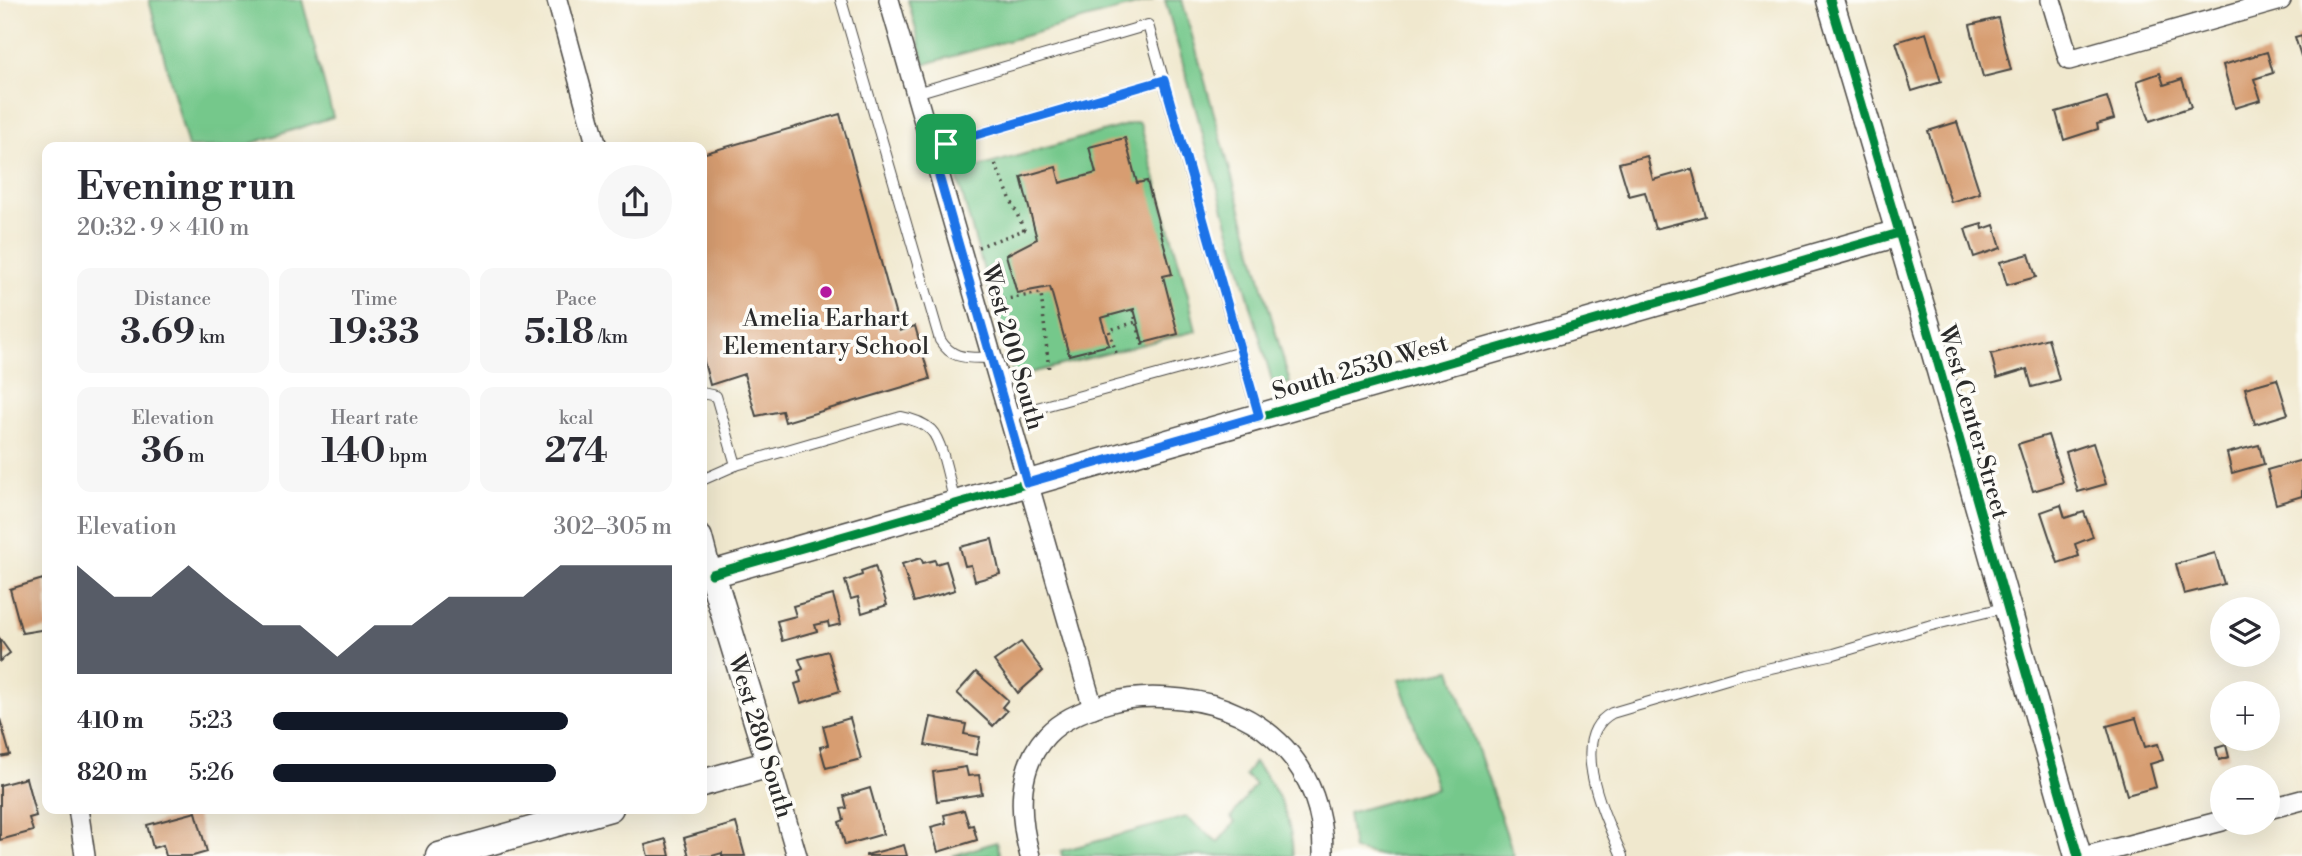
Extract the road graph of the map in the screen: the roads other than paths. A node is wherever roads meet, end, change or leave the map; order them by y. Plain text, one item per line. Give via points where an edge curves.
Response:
1 (557, 0) edge
2 (841, 0) edge
3 (889, 0) edge
4 (1830, 0) edge
5 (2051, 0) edge
6 (2281, 0) edge
7 (1164, 80) junction
8 (916, 93) junction
9 (596, 142) edge
10 (931, 148) junction
11 (1899, 233) junction
12 (1241, 352) junction
13 (991, 358) junction
14 (707, 394) edge
15 (1007, 416) junction
16 (1259, 416) junction
17 (736, 465) junction
18 (707, 478) edge
19 (1027, 483) junction
20 (955, 504) junction
21 (707, 575) edge
22 (2007, 607) junction
23 (1093, 708) junction
24 (770, 764) junction
25 (707, 782) edge
26 (2302, 800) edge
27 (2280, 806) edge
28 (79, 814) edge
29 (589, 814) edge
30 (2210, 824) edge
31 (85, 856) edge
32 (439, 856) edge
33 (797, 856) edge
34 (1030, 856) edge
35 (1323, 856) edge
36 (1622, 856) edge
37 (2078, 856) edge
38 (2087, 856) edge

1 - 9 street
2 - 13 lane via 940,340 957,356
3 - 8 street, West 200 South
4 - 11 street, West Center Street
5 - 6 street via 2069,60
7 - 8 lane via 1149,25
7 - 10 lane
7 - 12 lane
8 - 10 street, West 200 South
10 - 13 street, West 200 South
11 - 16 street, South 2530 West
11 - 22 street, West Center Street
12 - 15 lane
12 - 16 lane
13 - 15 street, West 200 South
14 - 17 lane via 716,396
15 - 19 street, West 200 South
16 - 19 street, South 2530 West
17 - 18 lane
17 - 20 lane via 901,417 933,431
19 - 20 street, South 2530 West
19 - 23 street, West 200 South
20 - 21 street, South 2530 West
21 - 24 street, West 280 South
22 - 36 lane via 1744,674 1601,719 1591,741 1591,765
22 - 37 street, West Center Street
23 - 34 street via 1052,730 1038,747 1022,800 1021,821
23 - 35 street via 1119,700 1165,697 1212,704 1257,723 1279,741 1304,775 1318,811
24 - 25 street
24 - 33 street, West 280 South
26 - 27 street
28 - 31 street
29 - 32 street
30 - 38 street

